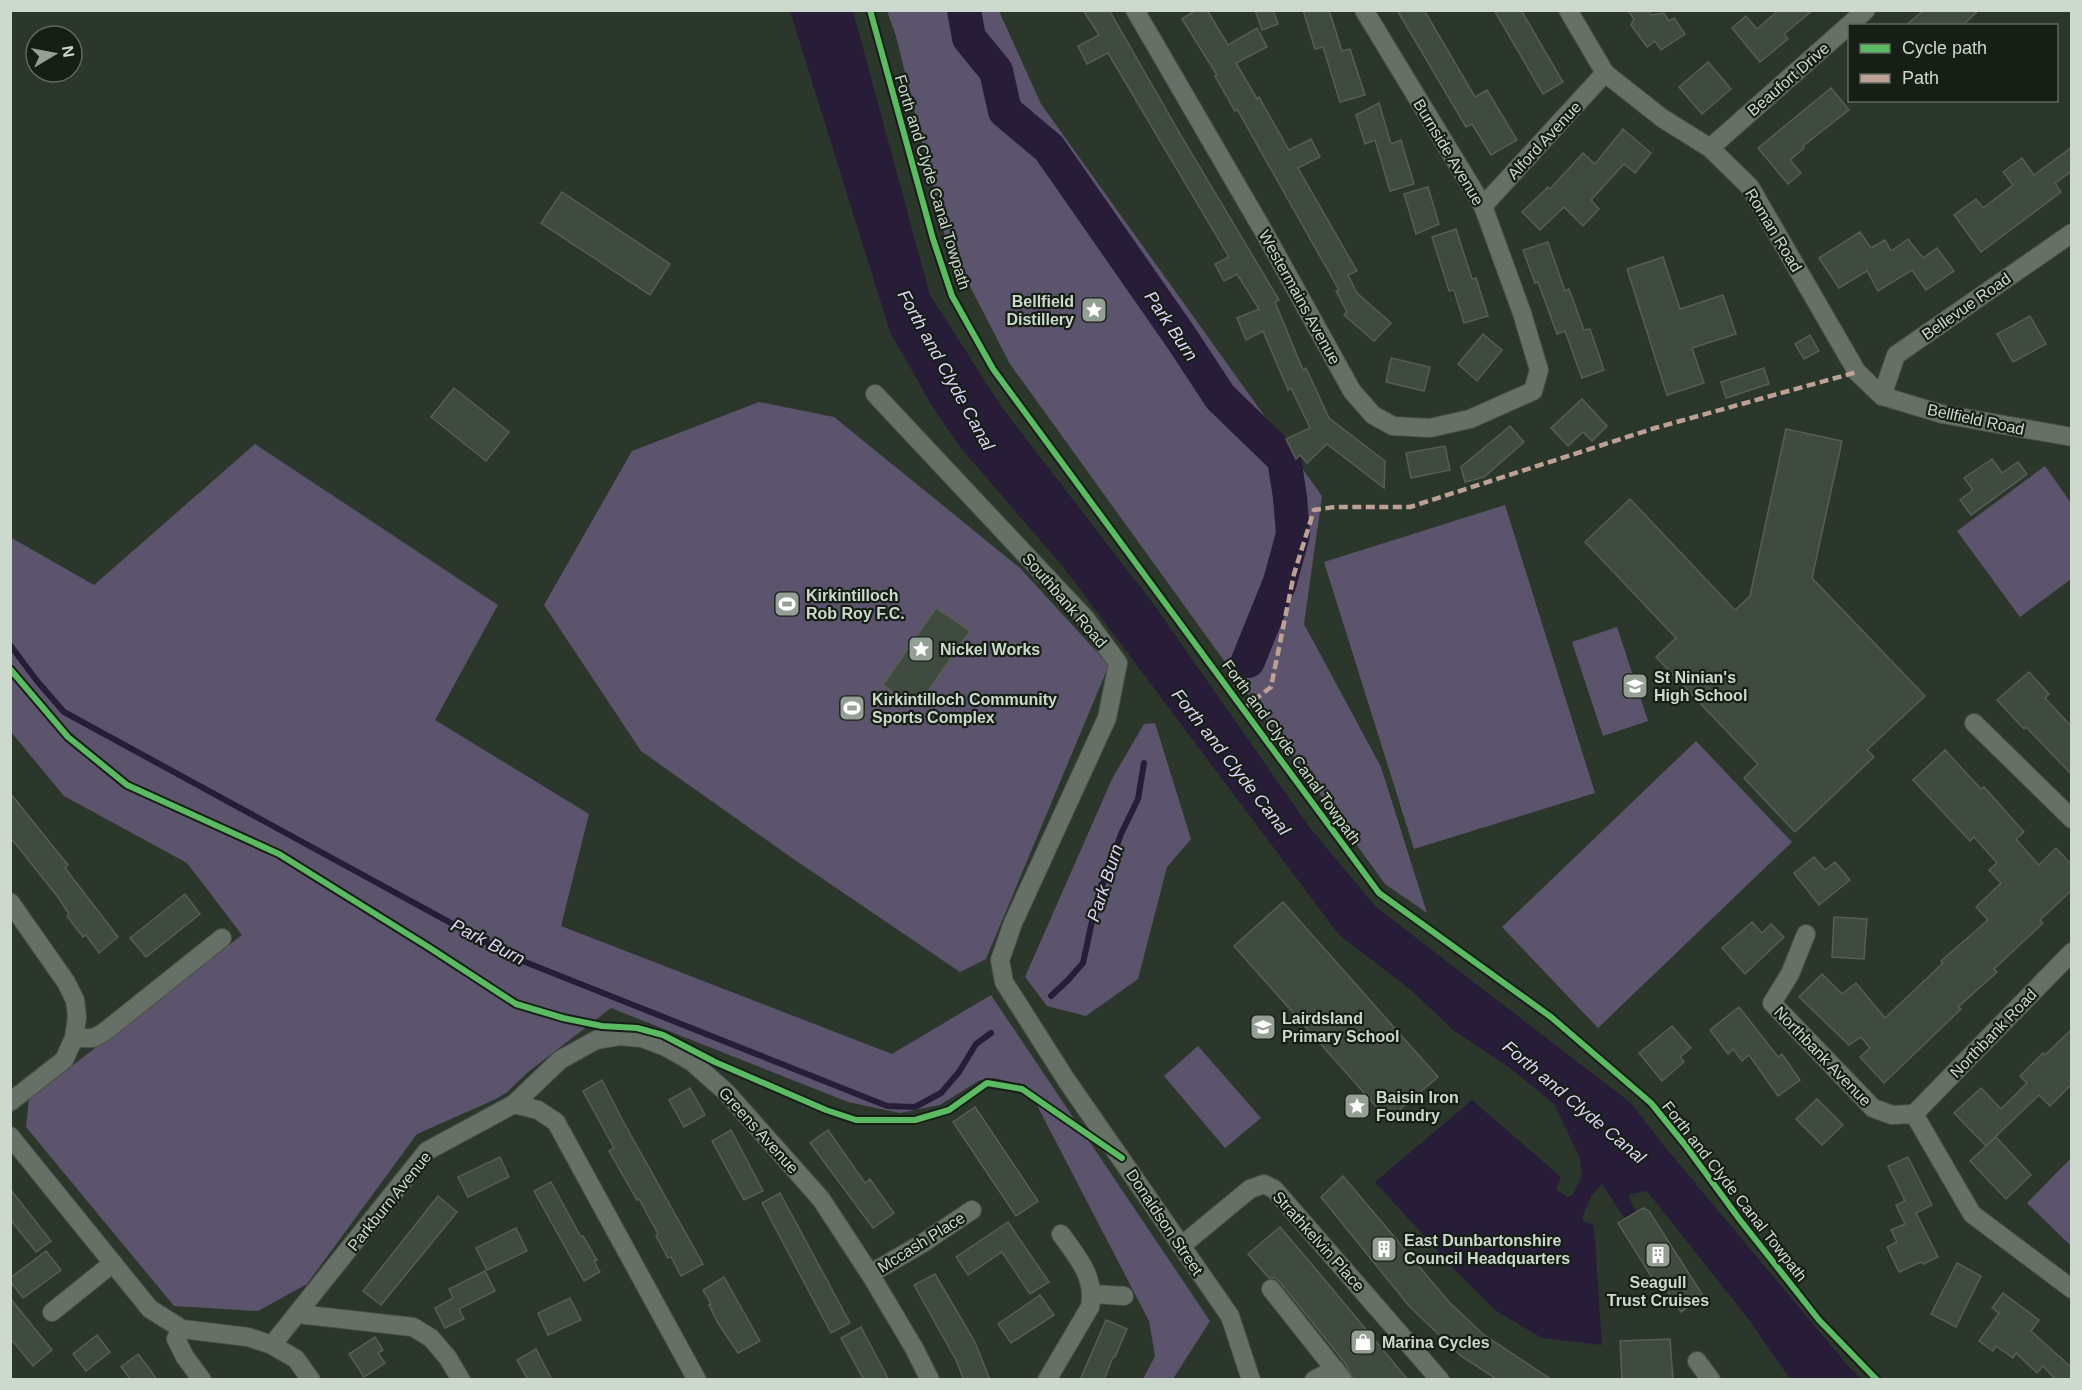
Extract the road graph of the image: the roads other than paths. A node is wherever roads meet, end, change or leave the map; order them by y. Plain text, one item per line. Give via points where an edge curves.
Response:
1 (1135, 10) edge
2 (1364, 10) edge
3 (1568, 10) edge
4 (1866, 10) edge
5 (1850, 24) edge
6 (1848, 26) edge
7 (1605, 73) junction
8 (1710, 148) junction
9 (1483, 206) junction
10 (2072, 233) edge
11 (1539, 370) joint
12 (875, 394) dead end
13 (1882, 396) junction
14 (2072, 437) edge
15 (1974, 723) dead end
16 (2072, 819) edge
17 (10, 902) edge
18 (1806, 934) dead end
19 (222, 938) dead end
20 (2072, 952) edge
21 (1004, 982) joint
22 (74, 1038) junction
23 (10, 1102) edge
24 (514, 1104) junction
25 (1914, 1114) junction
26 (10, 1136) edge
27 (972, 1210) dead end
28 (1061, 1234) dead end
29 (1181, 1246) junction
30 (113, 1263) junction
31 (870, 1274) junction
32 (1271, 1289) dead end
33 (2072, 1289) edge
34 (1093, 1294) junction
35 (1124, 1296) dead end
36 (51, 1312) dead end
37 (298, 1314) junction
38 (182, 1329) junction
39 (272, 1345) junction
40 (1697, 1361) dead end
41 (1339, 1374) edge
42 (690, 1377) edge
43 (202, 1380) edge
44 (311, 1380) edge
45 (461, 1380) edge
46 (930, 1380) edge
47 (1047, 1380) edge
48 (1251, 1380) edge
49 (1314, 1380) edge
50 (1440, 1380) edge
51 (1711, 1380) edge

1 - 11 street, Westermains Avenue via 1352,391 1373,415 1393,426 1430,428 1470,419 1533,391
2 - 9 street, Burnside Avenue
3 - 7 street, Roman Road
4 - 5 street, Beaufort Drive
6 - 8 street, Beaufort Drive
7 - 8 street, Roman Road via 1662,118
7 - 9 street, Alford Avenue
8 - 13 street, Roman Road via 1750,187 1857,372
9 - 11 street, Burnside Avenue
10 - 13 street, Bellevue Road via 1896,355
12 - 21 street, Southbank Road via 1085,618 1118,663 1107,718 1013,923 1000,960
13 - 14 street, Bellfield Road via 1942,414
15 - 16 street
17 - 22 street via 75,1000
18 - 25 street, Northbank Avenue via 1790,974 1772,1003 1873,1108 1892,1115
19 - 22 street via 103,1033 93,1038
20 - 25 street, Northbank Road
21 - 29 street, Donaldson Street
22 - 23 street via 64,1060
24 - 31 street, Greens Avenue via 560,1060 596,1040 642,1038 666,1047 692,1062 726,1092 821,1199
24 - 37 street, Parkburn Avenue via 427,1151
24 - 42 street via 538,1110 556,1122
25 - 33 street via 1972,1214
26 - 30 street
27 - 31 street, Mccash Place
28 - 34 street via 1084,1266
29 - 48 street, Donaldson Street via 1230,1316
29 - 50 street, Strathkelvin Place via 1250,1189 1264,1184 1274,1189
30 - 36 street
30 - 38 street via 150,1309
31 - 46 street, Greens Avenue
32 - 41 street
34 - 35 street
34 - 47 street via 1090,1307
37 - 39 street, Parkburn Avenue
37 - 45 street via 413,1327 431,1338
38 - 39 street via 248,1336
38 - 43 street via 176,1339
39 - 44 street via 296,1359
40 - 51 street
41 - 49 street

